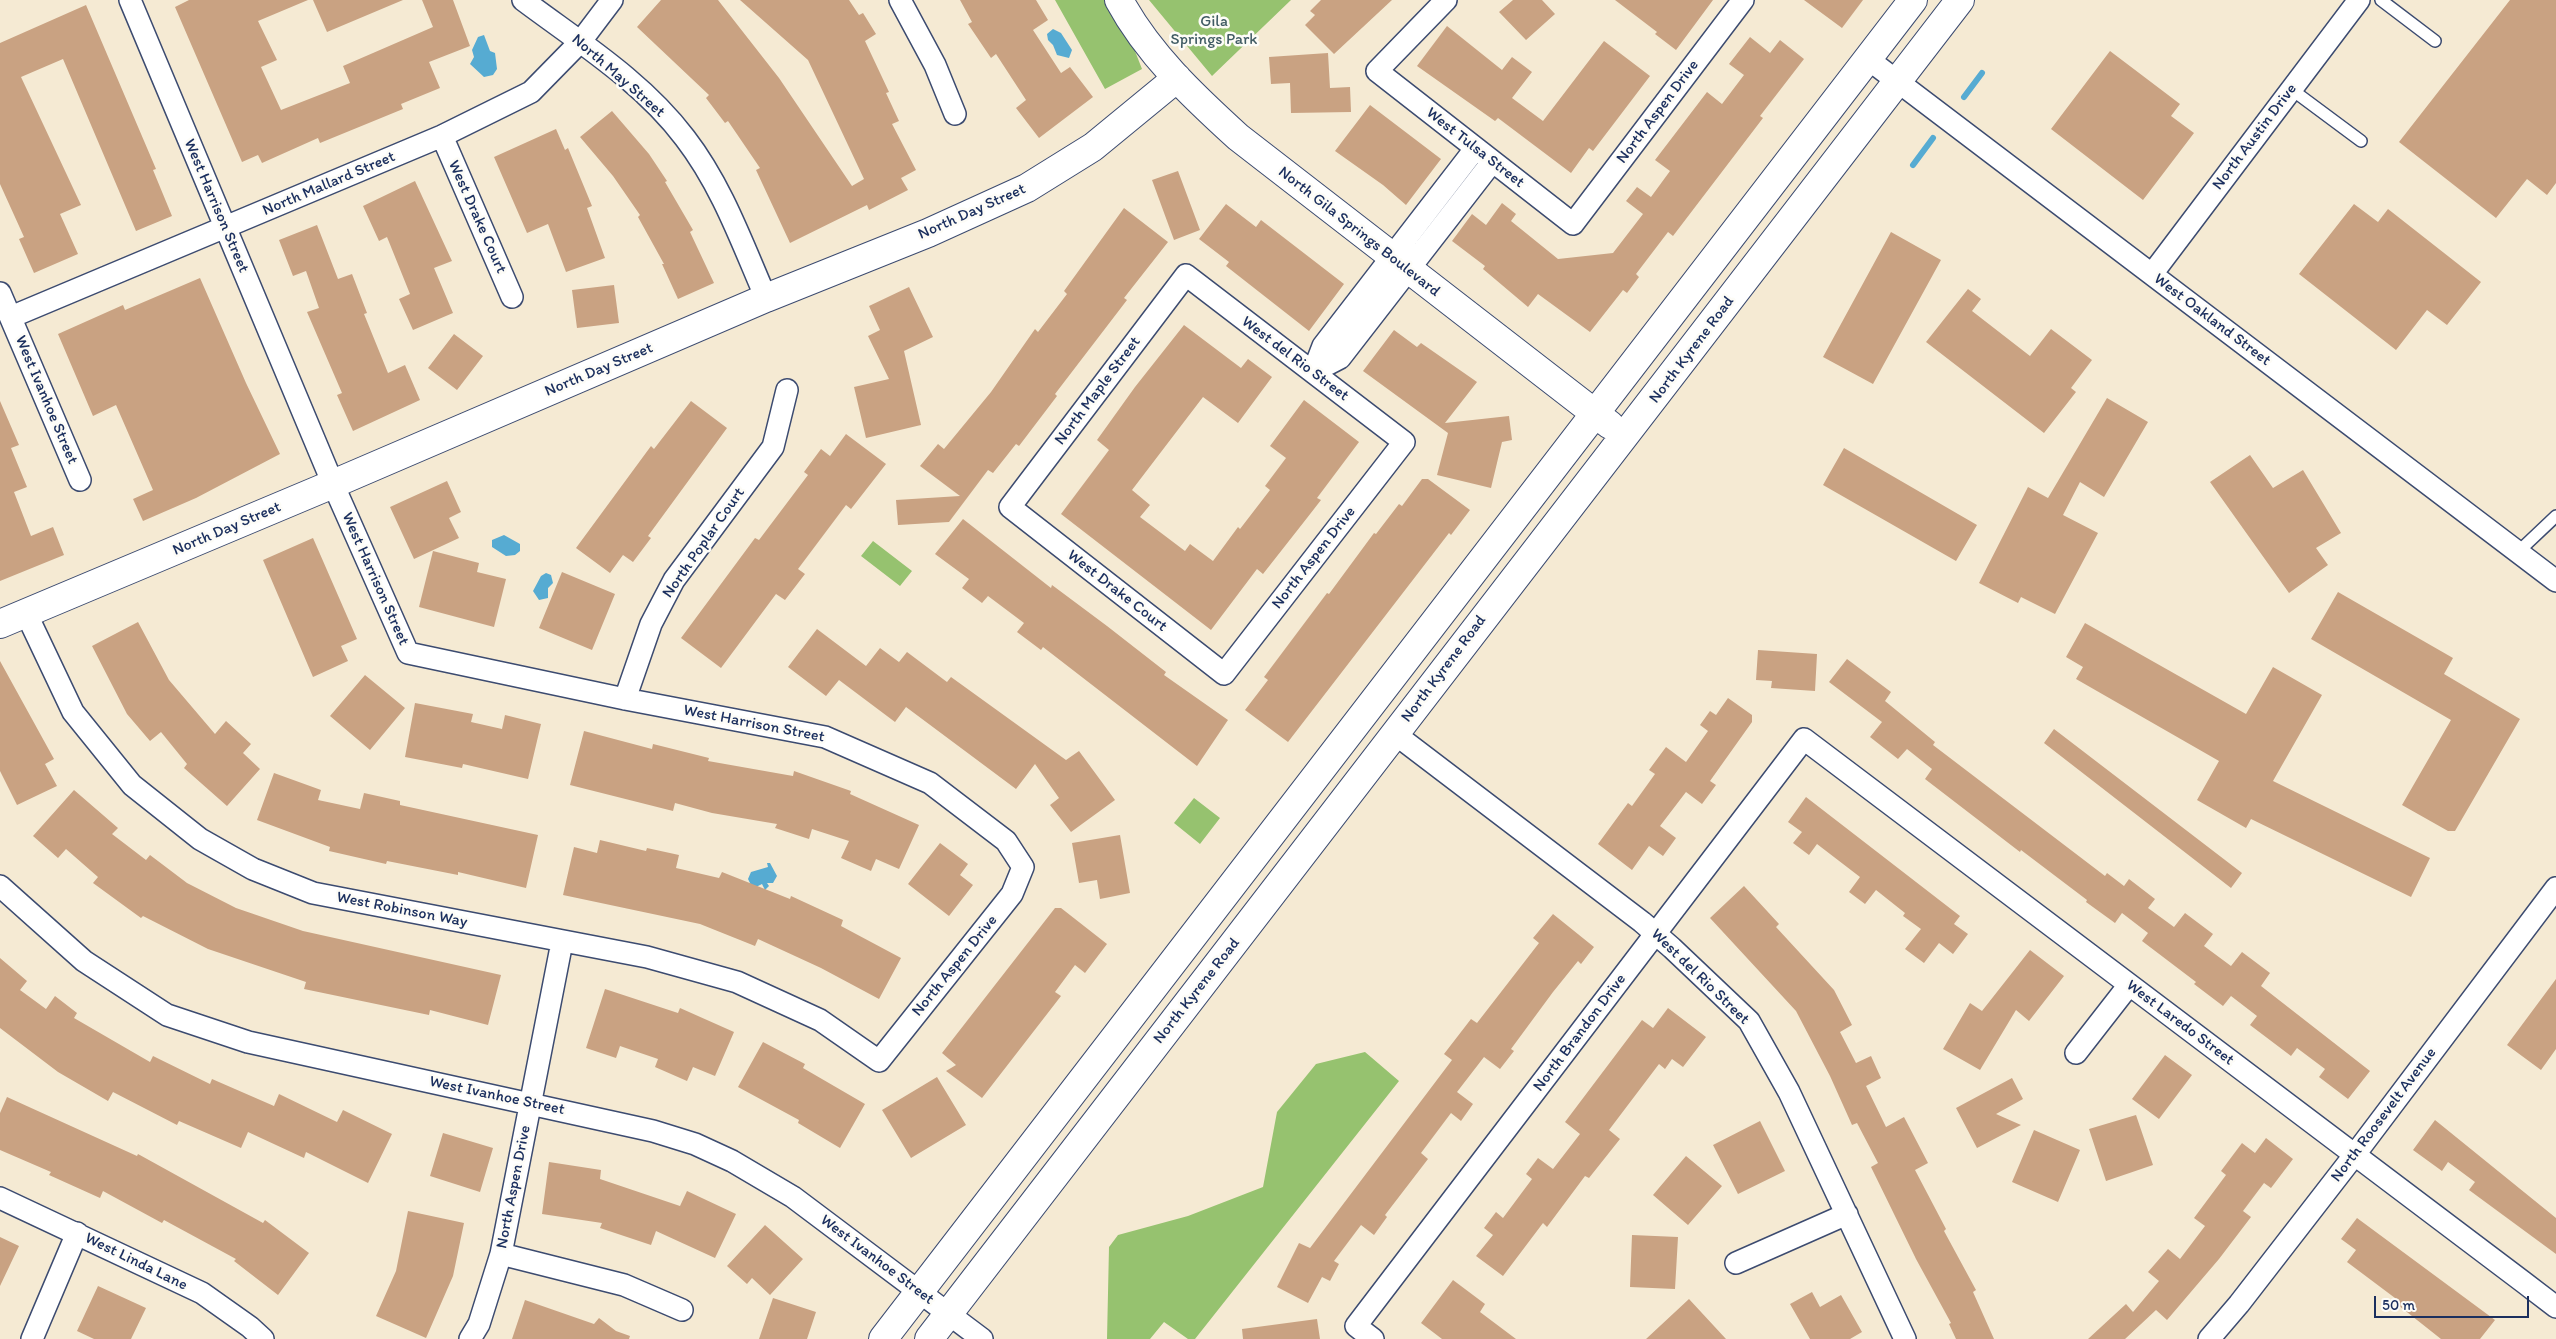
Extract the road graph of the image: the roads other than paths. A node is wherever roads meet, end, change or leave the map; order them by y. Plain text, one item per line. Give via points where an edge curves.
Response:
1 (130, 0) edge
2 (523, 0) edge
3 (612, 0) edge
4 (900, 0) edge
5 (1119, 0) edge
6 (1446, 0) edge
7 (1743, 0) edge
8 (1913, 0) edge
9 (1960, 0) edge
10 (2358, 0) edge
11 (2381, 0) edge
12 (581, 41) junction
13 (2436, 41) dead end
14 (1868, 59) junction
15 (1177, 78) junction
16 (1898, 81) junction
17 (2291, 89) junction
18 (955, 114) dead end
19 (442, 136) junction
20 (2361, 141) dead end
21 (1484, 155) junction
22 (1573, 224) joint
23 (224, 228) junction
24 (1401, 265) junction
25 (2152, 274) junction
26 (1186, 275) joint
27 (0, 293) edge
28 (512, 297) dead end
29 (766, 298) junction
30 (11, 317) junction
31 (1313, 372) junction
32 (787, 390) dead end
33 (1596, 414) junction
34 (1625, 437) junction
35 (1404, 442) joint
36 (80, 480) dead end
37 (333, 484) junction
38 (1010, 507) joint
39 (2556, 516) edge
40 (2518, 552) junction
41 (2556, 581) edge
42 (26, 613) junction
43 (0, 624) edge
44 (1224, 674) joint
45 (625, 699) junction
46 (1395, 734) junction
47 (1804, 739) joint
48 (1023, 867) joint
49 (0, 886) edge
50 (2556, 888) edge
51 (1656, 933) junction
52 (562, 942) junction
53 (2129, 985) junction
54 (2076, 1053) dead end
55 (879, 1061) joint
56 (531, 1104) junction
57 (2356, 1153) junction
58 (0, 1198) edge
59 (1847, 1214) junction
60 (77, 1233) junction
61 (501, 1254) junction
62 (1736, 1263) dead end
63 (920, 1291) junction
64 (2556, 1307) edge
65 (682, 1310) dead end
66 (948, 1313) junction
67 (32, 1339) edge
68 (263, 1339) edge
69 (470, 1339) edge
70 (883, 1339) edge
71 (929, 1339) edge
72 (982, 1339) edge
73 (1373, 1339) edge
74 (1905, 1339) edge
75 (2209, 1339) edge

1 - 23 street, West Harrison Street
2 - 12 street, North May Street
3 - 12 street, North Mallard Street
4 - 18 street via 935,65
5 - 15 main road, North Gila Springs Boulevard via 1130,22
6 - 21 street, West Tulsa Street via 1377,71
7 - 22 street, North Aspen Drive
8 - 14 main road
9 - 16 main road, North Kyrene Road
10 - 17 street, North Austin Drive
11 - 13 lane
12 - 19 street, North Mallard Street via 531,92
12 - 29 street, North May Street via 646,96 685,138 726,203
14 - 16 street, West Oakland Street
14 - 33 main road
15 - 24 main road, North Gila Springs Boulevard via 1238,137
15 - 29 main road, North Day Street via 1093,147 1027,188 928,233
16 - 25 street, West Oakland Street
16 - 34 main road, North Kyrene Road
17 - 20 lane
17 - 25 street, North Austin Drive
19 - 23 street, North Mallard Street
19 - 28 street, West Drake Court
21 - 22 street, West Tulsa Street
21 - 24 street
23 - 30 street, North Mallard Street
23 - 37 street, West Harrison Street
24 - 31 street via 1324,346
24 - 33 main road, North Gila Springs Boulevard
25 - 40 street, West Oakland Street
26 - 31 street, West del Rio Street
26 - 38 street, North Maple Street
27 - 30 street, West Ivanhoe Street
29 - 37 main road, North Day Street
30 - 36 street, West Ivanhoe Street
31 - 35 street, West del Rio Street
32 - 45 street, North Poplar Court via 773,448 674,580 651,624
33 - 34 main road, North Gila Springs Boulevard
33 - 63 main road
34 - 46 main road, North Kyrene Road
35 - 44 street, North Aspen Drive
37 - 42 main road, North Day Street
37 - 45 street, West Harrison Street via 408,654
38 - 44 street, West Drake Court
39 - 40 lane
40 - 41 street, West Oakland Street
42 - 43 main road, North Day Street
42 - 52 street, West Robinson Way via 73,712 132,785 200,839 253,869 313,892
45 - 48 street, West Harrison Street via 826,737 930,783 1006,842
46 - 51 street, West del Rio Street
46 - 66 main road, North Kyrene Road
47 - 51 street, North Brandon Drive
47 - 53 street, West Laredo Street
48 - 55 street, North Aspen Drive via 1012,894
49 - 56 street, West Ivanhoe Street via 84,961 167,1015 248,1042
50 - 57 street, North Roosevelt Avenue
51 - 59 street, West del Rio Street via 1750,1022 1789,1092
51 - 73 street, North Brandon Drive via 1356,1326
52 - 55 street, West Robinson Way via 647,957 737,982 820,1020
52 - 56 street, North Aspen Drive
53 - 54 street
53 - 57 street, West Laredo Street
56 - 61 street, North Aspen Drive
56 - 63 street, West Ivanhoe Street via 652,1131 695,1144 732,1161 793,1197
57 - 64 street, West Laredo Street
57 - 75 street, North Roosevelt Avenue
58 - 60 street, West Linda Lane
59 - 62 street
59 - 74 street, West del Rio Street
60 - 67 street
60 - 68 street, West Linda Lane via 202,1293
61 - 65 street via 624,1285
61 - 69 street, North Aspen Drive via 479,1324
63 - 66 street, West Ivanhoe Street
63 - 70 main road
66 - 71 main road, North Kyrene Road
66 - 72 street, West Ivanhoe Street

